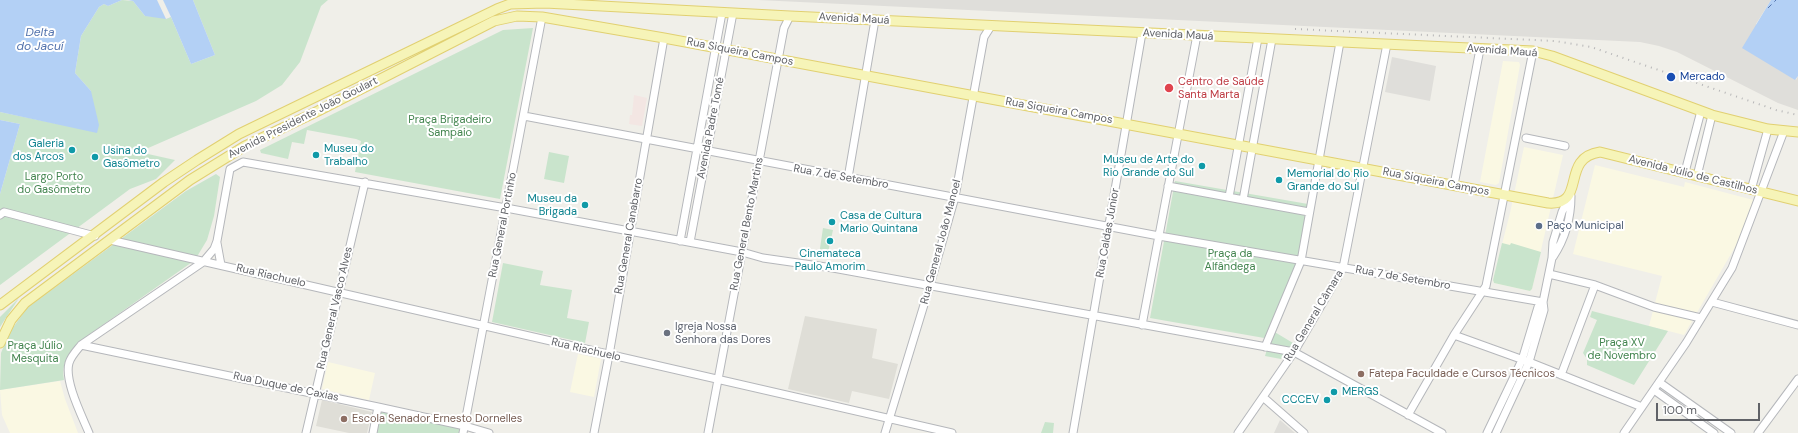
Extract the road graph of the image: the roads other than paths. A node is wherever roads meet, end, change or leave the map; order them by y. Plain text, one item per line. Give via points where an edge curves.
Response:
1 (545, 3) joint
2 (722, 13) junction
3 (733, 13) junction
4 (790, 16) junction
5 (542, 17) junction
6 (875, 20) junction
7 (991, 26) junction
8 (1142, 33) junction
9 (1197, 36) junction
10 (664, 38) junction
11 (1258, 38) junction
12 (1272, 39) junction
13 (1340, 42) junction
14 (1387, 44) junction
15 (716, 48) junction
16 (1480, 49) junction
17 (726, 50) junction
18 (1533, 52) junction
19 (778, 60) junction
20 (866, 76) junction
21 (710, 85) junction
22 (720, 86) junction
23 (973, 96) junction
24 (706, 106) junction
25 (716, 108) junction
26 (1701, 111) junction
27 (1712, 115) junction
28 (524, 116) junction
29 (1127, 124) junction
30 (1768, 129) junction
31 (1784, 131) junction
32 (1798, 132) edge
33 (1178, 134) junction
34 (1526, 138) dead end
35 (646, 140) junction
36 (1238, 145) junction
37 (1565, 146) dead end
38 (1252, 147) junction
39 (698, 149) junction
40 (707, 151) junction
41 (1319, 160) junction
42 (758, 162) junction
43 (1235, 164) junction
44 (1249, 166) junction
45 (1364, 168) junction
46 (1685, 172) junction
47 (1697, 176) junction
48 (848, 178) junction
49 (1232, 180) junction
50 (366, 182) junction
51 (1246, 183) junction
52 (1454, 185) junction
53 (1168, 186) junction
54 (1751, 190) junction
55 (1571, 192) junction
56 (1762, 192) junction
57 (688, 194) junction
58 (1504, 194) junction
59 (698, 196) junction
60 (955, 197) junction
61 (1229, 197) junction
62 (1243, 200) junction
63 (1798, 201) edge
64 (506, 208) junction
65 (1309, 212) junction
66 (2, 214) edge
67 (1109, 226) junction
68 (630, 231) junction
69 (95, 236) junction
70 (1159, 236) junction
71 (110, 240) junction
72 (680, 240) junction
73 (217, 241) junction
74 (690, 242) junction
75 (742, 252) junction
76 (1301, 261) junction
77 (203, 262) junction
78 (222, 265) junction
79 (1343, 268) junction
80 (1549, 274) junction
81 (930, 285) junction
82 (1595, 285) junction
83 (339, 292) junction
84 (1481, 292) junction
85 (1543, 302) junction
86 (1712, 302) junction
87 (0, 305) edge
88 (1094, 316) junction
89 (1701, 318) junction
90 (1142, 325) junction
91 (1798, 325) edge
92 (484, 327) junction
93 (1454, 335) junction
94 (0, 343) edge
95 (81, 345) junction
96 (1265, 347) junction
97 (1294, 352) junction
98 (609, 356) junction
99 (1522, 360) junction
100 (1529, 362) junction
101 (1561, 375) junction
102 (1798, 379) edge
103 (717, 380) junction
104 (1659, 382) junction
105 (1654, 390) junction
106 (315, 394) junction
107 (1263, 397) junction
108 (378, 406) junction
109 (1642, 407) junction
110 (1408, 415) junction
111 (889, 418) junction
112 (464, 429) edge
113 (89, 433) edge
114 (307, 433) edge
115 (373, 433) edge
116 (489, 433) edge
117 (594, 433) edge
118 (708, 433) edge
119 (884, 433) edge
120 (952, 433) edge
121 (1073, 433) edge
122 (1238, 433) edge
123 (1304, 433) edge
124 (1442, 433) edge
125 (1487, 433) edge
126 (1496, 433) edge
127 (1624, 433) edge
128 (1714, 433) edge
129 (1731, 433) edge
130 (1758, 433) edge

1 - 2 main road, Avenida Mauá
1 - 69 main road, Avenida Presidente João Goulart via 510,4 497,8 239,134 164,182
2 - 3 main road, Avenida Mauá
2 - 15 street, Avenida Padre Tomé
3 - 4 main road, Avenida Mauá
3 - 17 street, Avenida Padre Tomé
4 - 6 main road, Avenida Mauá
4 - 19 street, Rua General Bento Martins via 785,25
5 - 10 main road, Rua Siqueira Campos
5 - 28 street, Rua General Portinho
5 - 71 main road, Avenida Presidente João Goulart via 516,16 494,21 245,146 190,180
6 - 7 main road, Avenida Mauá
6 - 20 street
7 - 8 main road, Avenida Mauá
7 - 23 street, Rua General João Manoel via 984,37
8 - 9 main road, Avenida Mauá
8 - 29 street, Rua Caldas Júnior
9 - 11 main road, Avenida Mauá
9 - 33 street
10 - 15 main road, Rua Siqueira Campos
10 - 35 street, Rua General Canabarro
11 - 12 main road, Avenida Mauá
11 - 36 street
12 - 13 main road, Avenida Mauá
12 - 38 street
13 - 14 main road, Avenida Mauá
13 - 41 street
14 - 16 main road, Avenida Mauá
14 - 45 street, Rua General Câmara
15 - 17 main road, Rua Siqueira Campos
15 - 21 street, Avenida Padre Tomé
16 - 18 main road, Avenida Mauá
16 - 52 street
17 - 19 main road, Rua Siqueira Campos
17 - 22 street, Avenida Padre Tomé
18 - 26 main road, Avenida Mauá via 1552,56
18 - 58 street
19 - 20 main road, Rua Siqueira Campos
19 - 42 street, Rua General Bento Martins
20 - 23 main road, Rua Siqueira Campos
20 - 48 street
21 - 22 street
21 - 24 street, Avenida Padre Tomé
22 - 25 street, Avenida Padre Tomé
23 - 29 main road, Rua Siqueira Campos
23 - 60 street, Rua General João Manoel
24 - 25 street
24 - 39 street, Avenida Padre Tomé
25 - 40 street, Avenida Padre Tomé
26 - 27 main road, Avenida Mauá
26 - 46 street
27 - 30 main road, Avenida Mauá
27 - 47 street
28 - 35 street, Rua 7 de Setembro
28 - 64 street, Rua General Portinho
29 - 33 main road, Rua Siqueira Campos
29 - 67 street, Rua Caldas Júnior
30 - 31 main road, Avenida Mauá
30 - 54 street
31 - 32 main road, Avenida Mauá
31 - 56 street
33 - 36 main road, Rua Siqueira Campos
33 - 53 street
34 - 37 street
35 - 39 street, Rua 7 de Setembro
35 - 68 street, Rua General Canabarro
36 - 38 main road, Rua Siqueira Campos
36 - 43 street
38 - 41 main road, Rua Siqueira Campos
38 - 44 street
39 - 40 street, Rua 7 de Setembro
39 - 57 street, Avenida Padre Tomé
40 - 42 street, Rua 7 de Setembro
40 - 59 street, Avenida Padre Tomé
41 - 45 main road, Rua Siqueira Campos
41 - 65 street
42 - 48 street, Rua 7 de Setembro
42 - 75 street, Rua General Bento Martins
43 - 44 street
43 - 49 street
44 - 51 street
45 - 52 main road, Rua Siqueira Campos
45 - 79 street, Rua General Câmara
46 - 47 main road, Avenida Júlio de Castilhos
46 - 55 main road, Avenida Júlio de Castilhos via 1600,152 1588,155 1579,164
47 - 54 main road, Avenida Júlio de Castilhos
48 - 60 street, Rua 7 de Setembro
49 - 51 street
49 - 61 street
50 - 64 street
50 - 73 street via 243,162 230,169
50 - 83 street, Rua General Vasco Alves
51 - 62 street
52 - 58 main road, Rua Siqueira Campos
53 - 61 street
53 - 70 street
54 - 56 main road, Avenida Júlio de Castilhos
55 - 58 main road, Rua Siqueira Campos via 1565,200 1555,204
55 - 80 street via 1553,242
56 - 63 main road, Avenida Júlio de Castilhos
56 - 86 street via 1732,268
57 - 59 street
57 - 72 street, Avenida Padre Tomé
58 - 84 street via 1486,286
59 - 74 street, Avenida Padre Tomé
60 - 67 street, Rua 7 de Setembro
60 - 81 street, Rua General João Manoel
61 - 62 street
62 - 65 street
64 - 68 street
64 - 92 street, Rua General Portinho
65 - 76 street
66 - 69 street
67 - 70 street, Rua 7 de Setembro
67 - 88 street, Rua Caldas Júnior
68 - 72 street
68 - 98 street, Rua General Canabarro
69 - 87 main road, Avenida Presidente João Goulart
70 - 76 street
70 - 90 street
71 - 77 street
71 - 94 main road, Avenida Presidente João Goulart via 25,303 11,320
72 - 74 street
73 - 77 street
73 - 78 street, Rua Riachuelo
74 - 75 street
75 - 81 street via 763,258
75 - 103 street, Rua General Bento Martins
76 - 79 street, Rua 7 de Setembro
76 - 96 street
77 - 78 street, Rua Riachuelo
77 - 95 street
78 - 83 street, Rua Riachuelo
79 - 84 street, Rua 7 de Setembro
79 - 97 street, Rua General Câmara
80 - 82 street
80 - 85 street
81 - 88 street
81 - 111 street, Rua General João Manoel
82 - 89 street via 1658,307
82 - 101 street
83 - 92 street, Rua Riachuelo
83 - 106 street, Rua General Vasco Alves
84 - 85 street, Rua 7 de Setembro
84 - 93 street
85 - 99 street via 1538,307
85 - 100 street via 1544,310
86 - 89 street
86 - 91 street
88 - 90 street
88 - 121 street, Rua Caldas Júnior
89 - 104 street
90 - 96 street
92 - 98 street, Rua Riachuelo
92 - 112 street, Rua General Portinho
93 - 99 street
93 - 110 street
95 - 106 street, Rua Duque de Caxias
95 - 113 street via 69,363 68,373
96 - 97 street
97 - 107 street, Rua General Câmara
97 - 110 street
98 - 103 street, Rua Riachuelo
98 - 117 street, Rua General Canabarro
99 - 100 street
99 - 125 street
100 - 101 street
100 - 126 street
101 - 109 street
102 - 130 street
103 - 111 street, Rua Riachuelo
103 - 118 street, Rua General Bento Martins
104 - 105 street
104 - 129 street
105 - 109 street
105 - 128 street
106 - 108 street, Rua Duque de Caxias
106 - 114 street, Rua General Vasco Alves
107 - 122 street, Rua General Câmara
107 - 123 street
108 - 112 street, Rua Duque de Caxias
108 - 115 street
109 - 127 street
110 - 124 street
111 - 119 street, Rua General João Manoel
111 - 120 street, Rua Riachuelo
112 - 116 street, Rua Duque de Caxias

